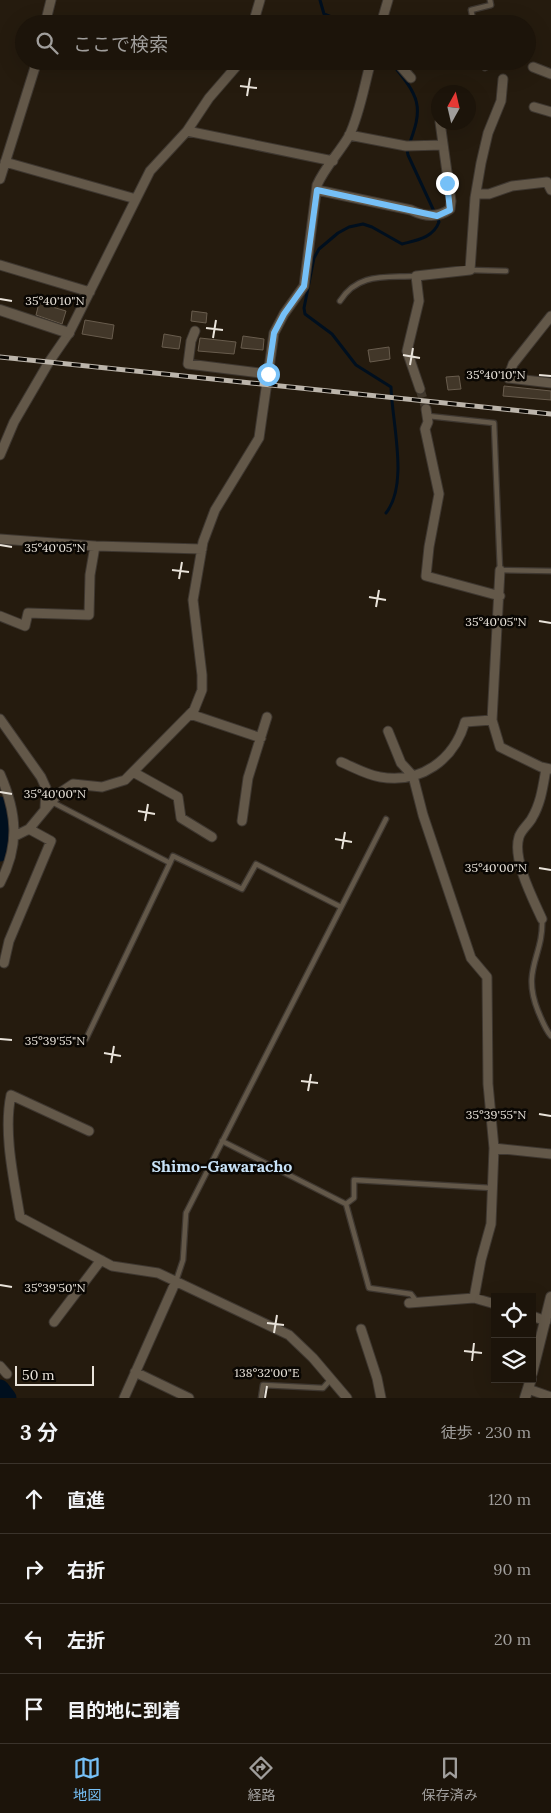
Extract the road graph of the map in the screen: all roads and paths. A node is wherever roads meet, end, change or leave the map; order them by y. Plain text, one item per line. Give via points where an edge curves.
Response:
1 (51, 0) edge
2 (260, 0) edge
3 (388, 0) edge
4 (490, 0) edge
5 (48, 15) edge
6 (256, 15) edge
7 (384, 15) edge
8 (472, 15) edge
9 (536, 68) edge
10 (35, 70) edge
11 (233, 70) edge
12 (369, 70) edge
13 (404, 70) edge
14 (551, 74) edge
15 (411, 78) dead end
16 (503, 79) dead end
17 (534, 106) dead end
18 (551, 112) edge
19 (441, 130) edge
20 (187, 131) junction
21 (349, 135) junction
22 (443, 145) junction
23 (333, 161) junction
24 (5, 162) junction
25 (0, 179) edge
26 (317, 190) junction
27 (551, 190) edge
28 (476, 194) junction
29 (136, 199) junction
30 (0, 265) edge
31 (470, 270) junction
32 (506, 271) dead end
33 (416, 276) junction
34 (90, 292) junction
35 (340, 301) dead end
36 (0, 310) edge
37 (551, 316) edge
38 (195, 331) dead end
39 (69, 333) junction
40 (268, 374) junction
41 (551, 384) edge
42 (420, 389) tunnel mouth
43 (427, 413) joint
44 (3, 442) edge
45 (0, 455) edge
46 (0, 539) edge
47 (95, 546) junction
48 (202, 549) junction
49 (500, 570) junction
50 (551, 571) edge
51 (500, 596) junction
52 (0, 616) edge
53 (190, 714) junction
54 (267, 717) dead end
55 (0, 719) edge
56 (492, 720) junction
57 (388, 731) dead end
58 (261, 738) junction
59 (341, 762) dead end
60 (548, 769) edge
61 (133, 772) junction
62 (0, 774) edge
63 (413, 776) junction
64 (48, 805) junction
65 (386, 819) dead end
66 (242, 821) dead end
67 (29, 829) junction
68 (15, 836) junction
69 (212, 837) dead end
70 (170, 863) junction
71 (0, 883) edge
72 (342, 907) junction
73 (542, 919) joint
74 (4, 963) dead end
75 (551, 1036) edge
76 (86, 1039) dead end
77 (89, 1131) dead end
78 (222, 1141) junction
79 (494, 1148) junction
80 (551, 1154) edge
81 (492, 1188) junction
82 (346, 1204) junction
83 (100, 1260) junction
84 (176, 1281) junction
85 (551, 1297) edge
86 (474, 1298) junction
87 (413, 1302) joint
88 (491, 1303) edge
89 (536, 1317) edge
90 (546, 1321) junction
91 (54, 1322) dead end
92 (361, 1329) dead end
93 (536, 1358) edge
94 (0, 1366) edge
95 (135, 1372) junction
96 (7, 1374) dead end
97 (331, 1379) junction
98 (528, 1389) edge
99 (551, 1397) edge
100 (124, 1398) edge
101 (189, 1398) edge
102 (261, 1398) edge
103 (347, 1398) edge
104 (381, 1398) edge

1 - 5 street
2 - 6 street
3 - 7 street
4 - 8 lane via 491,4 471,10
9 - 14 street
10 - 24 street
11 - 20 street
12 - 21 street
13 - 15 street
16 - 28 street via 501,102 488,133
17 - 18 street
19 - 22 street
20 - 23 street
20 - 29 street via 150,171
21 - 22 street via 406,146
21 - 23 street
22 - 26 street via 451,201 450,210 437,216
23 - 26 street via 323,172
24 - 25 street
24 - 29 street
26 - 40 street via 304,286 274,333
27 - 28 street via 547,182
28 - 31 street
29 - 34 street
30 - 34 street
31 - 32 lane
31 - 33 street
33 - 35 lane via 364,279 347,289
33 - 42 street via 419,301 407,351
34 - 39 street
36 - 39 street
37 - 41 street via 513,364 508,378
38 - 40 street via 190,341 188,364
39 - 44 street via 45,367
40 - 48 street via 259,438 215,510
43 - 49 lane via 494,423
43 - 51 street via 425,428 439,494 428,547 426,576
44 - 45 street
46 - 47 street
47 - 48 street
47 - 52 street via 89,615 28,613 26,626
48 - 53 street via 193,600 202,690
49 - 50 lane
49 - 51 street
51 - 56 street
53 - 58 street
53 - 61 street
54 - 58 street
55 - 64 street via 42,777
56 - 60 street via 500,748
56 - 63 street via 465,722 460,739 439,764
57 - 63 street via 401,763
58 - 66 street via 248,778
59 - 63 street via 378,777 396,779
60 - 73 street via 540,803 519,837 518,854
61 - 64 street via 112,786 73,784
61 - 69 street via 178,797 181,818
62 - 68 street via 8,792
63 - 79 street via 471,958 487,977 488,1084
64 - 67 street
64 - 70 lane
65 - 72 lane
67 - 68 street
67 - 74 street via 51,841 9,941
68 - 71 street via 9,866
70 - 72 lane via 173,856 242,889 256,864
70 - 76 lane
72 - 78 lane
73 - 75 lane via 530,980 536,1005
77 - 83 street via 12,1095 8,1112 20,1217
78 - 82 lane
78 - 84 lane via 186,1213 183,1260
79 - 80 street
79 - 81 street
81 - 82 lane via 354,1180 354,1198
81 - 86 street via 491,1224
82 - 87 lane via 369,1288 411,1294
83 - 84 street via 112,1266 158,1273
83 - 91 street
84 - 95 street
84 - 97 street via 289,1335
85 - 90 street
86 - 87 street
86 - 88 street
89 - 90 street
90 - 93 street
92 - 104 street
94 - 96 street
95 - 100 street
95 - 101 street
97 - 102 lane via 323,1388 263,1385
97 - 103 street
98 - 99 street

